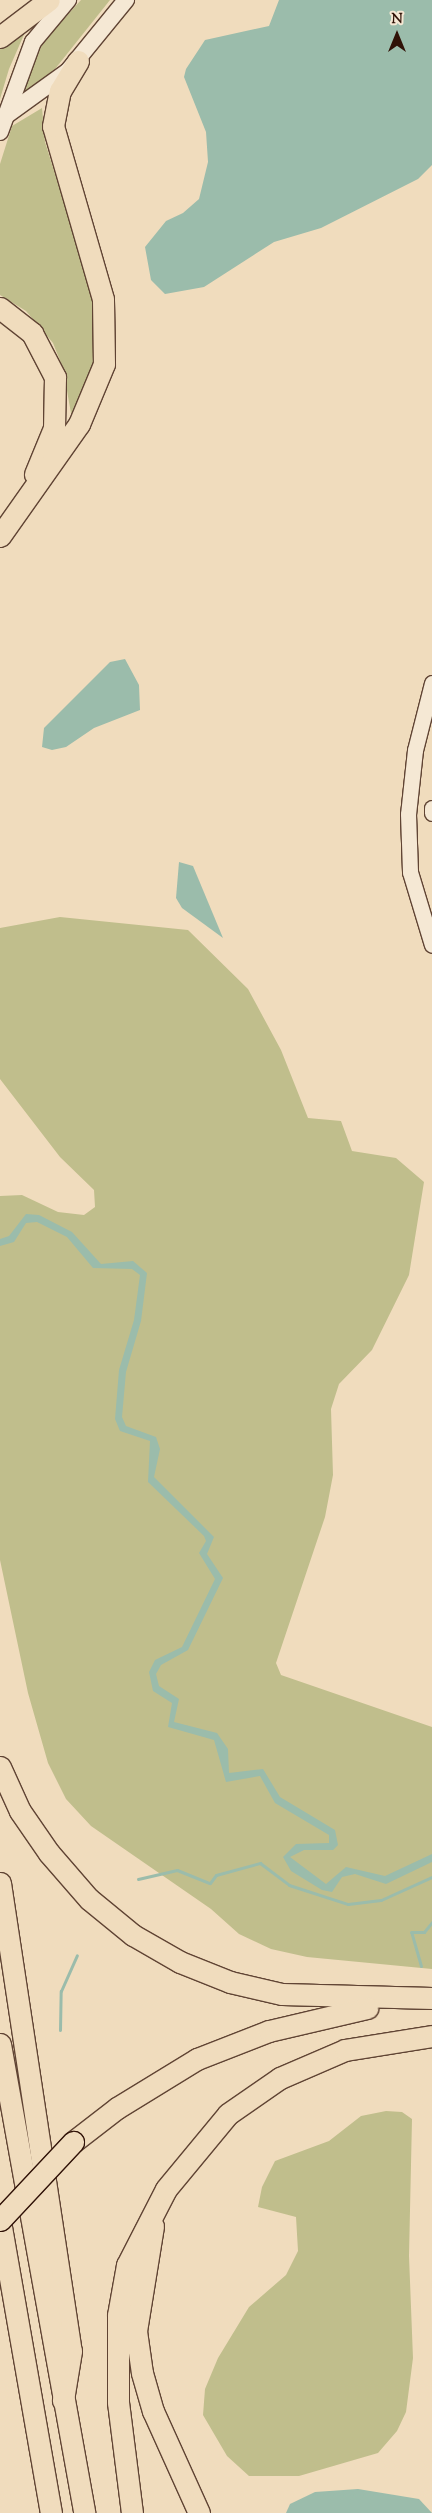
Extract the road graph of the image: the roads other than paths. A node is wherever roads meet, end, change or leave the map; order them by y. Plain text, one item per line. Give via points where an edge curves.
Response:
1 (49, 0) edge
2 (68, 0) edge
3 (126, 0) edge
4 (0, 37) edge
5 (78, 61) junction
6 (2, 123) edge
7 (0, 308) edge
8 (15, 515) junction
9 (0, 536) edge
10 (432, 683) edge
11 (428, 711) edge
12 (432, 808) edge
13 (432, 813) edge
14 (431, 941) edge
15 (0, 1767) edge
16 (0, 1883) edge
17 (432, 1999) edge
18 (432, 2036) edge
19 (0, 2044) edge
20 (157, 2206) junction
21 (0, 2220) edge
22 (63, 2400) junction
23 (50, 2513) edge
24 (84, 2513) edge
25 (132, 2513) edge
26 (199, 2513) edge

1 - 4 highway
2 - 6 main road via 33,42
3 - 5 main road
5 - 6 main road via 48,89
5 - 8 highway via 58,96 53,126 103,299 106,351 86,412
7 - 8 highway via 40,343 57,390 52,435
8 - 9 highway
10 - 11 street
11 - 14 street via 410,783 408,846 418,907
12 - 13 street
15 - 17 highway via 20,1811 44,1846 89,1899 133,1935 180,1962 230,1982 282,1994
16 - 22 highway via 72,2351
17 - 21 highway, bridge via 332,2014 228,2045 158,2080 73,2142
18 - 20 highway via 345,2050 280,2078 207,2135 176,2172
19 - 22 highway
20 - 25 highway via 127,2265 118,2314 118,2402
20 - 26 highway via 137,2322 142,2373 153,2411
21 - 23 highway
22 - 24 highway

